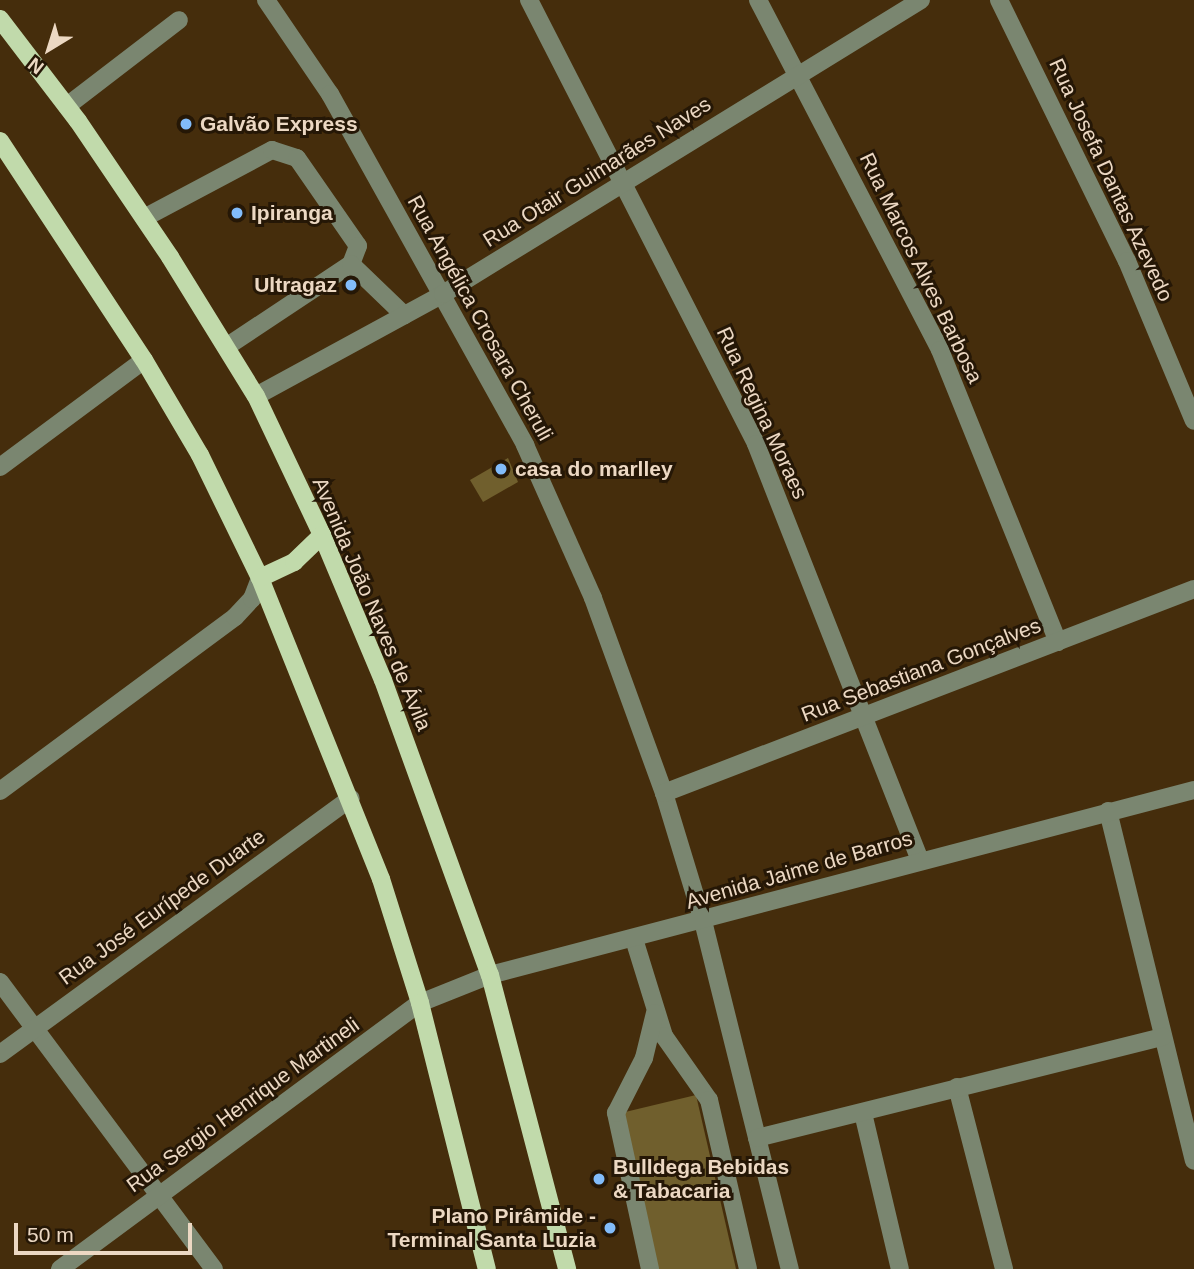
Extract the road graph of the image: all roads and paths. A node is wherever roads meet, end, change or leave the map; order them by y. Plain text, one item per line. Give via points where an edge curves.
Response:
1 (267, 0) edge
2 (529, 0) edge
3 (758, 0) edge
4 (921, 0) edge
5 (999, 0) edge
6 (0, 19) edge
7 (179, 20) dead end
8 (799, 74) junction
9 (67, 106) junction
10 (0, 141) edge
11 (624, 181) junction
12 (144, 218) junction
13 (351, 264) junction
14 (443, 294) junction
15 (404, 315) junction
16 (226, 346) junction
17 (144, 359) junction
18 (256, 396) junction
19 (1194, 421) edge
20 (0, 467) edge
21 (321, 535) junction
22 (260, 578) junction
23 (1194, 589) edge
24 (1058, 642) junction
25 (863, 715) junction
26 (1194, 790) edge
27 (0, 791) edge
28 (664, 793) junction
29 (351, 798) junction
30 (1108, 811) junction
31 (920, 860) junction
32 (703, 921) junction
33 (634, 939) junction
34 (491, 975) junction
35 (0, 982) edge
36 (420, 1003) junction
37 (655, 1013) junction
38 (35, 1027) junction
39 (1163, 1037) junction
40 (0, 1054) edge
41 (957, 1087) junction
42 (863, 1113) junction
43 (757, 1138) junction
44 (1194, 1161) edge
45 (158, 1196) junction
46 (60, 1269) edge
47 (214, 1269) edge
48 (487, 1269) edge
49 (567, 1269) edge
50 (650, 1269) edge
51 (748, 1269) edge
52 (790, 1269) edge
53 (900, 1269) edge
54 (1004, 1269) edge

1 - 14 street, Rua Angélica Crosara Cheruli via 330,94
2 - 11 street, Rua Regina Moraes
3 - 8 street, Rua Marcos Alves Barbosa
4 - 8 street, Rua Otair Guimarães Naves
5 - 19 street, Rua Josefa Dantas Azevedo via 1127,261
6 - 9 main road, Avenida João Naves de Ávila
7 - 9 street
8 - 11 street, Rua Otair Guimarães Naves
8 - 24 street, Rua Marcos Alves Barbosa via 940,350
9 - 12 main road, Avenida João Naves de Ávila
10 - 17 main road
11 - 14 street, Rua Otair Guimarães Naves
11 - 25 street, Rua Regina Moraes via 756,444
12 - 13 street via 272,150 297,158 343,224 358,246
12 - 16 main road, Avenida João Naves de Ávila
13 - 15 street
13 - 16 street
14 - 15 street, Rua Otair Guimarães Naves
14 - 28 street, Rua Angélica Crosara Cheruli via 525,445 593,598
15 - 18 street, Rua Otair Guimarães Naves
16 - 18 main road, Avenida João Naves de Ávila
17 - 20 street
17 - 22 main road via 200,456
18 - 21 main road, Avenida João Naves de Ávila
21 - 22 main road via 294,562
21 - 34 main road, Avenida João Naves de Ávila via 383,680
22 - 27 street via 252,598 235,617
22 - 29 main road
23 - 24 street, Rua Sebastiana Gonçalves
24 - 25 street, Rua Sebastiana Gonçalves
25 - 28 street, Rua Sebastiana Gonçalves
25 - 31 street, Rua Regina Moraes
26 - 30 street, Avenida Jaime de Barros
28 - 32 street, Rua Angélica Crosara Cheruli
29 - 36 main road
29 - 38 street, Rua José Eurípede Duarte
30 - 31 street, Avenida Jaime de Barros
30 - 39 street
31 - 32 street, Avenida Jaime de Barros
32 - 33 street, Avenida Jaime de Barros
32 - 43 street, Rua Angélica Crosara Cheruli
33 - 34 street, Avenida Jaime de Barros
33 - 37 street
34 - 36 street, Avenida Jaime de Barros
34 - 49 main road, Avenida João Naves de Ávila
35 - 38 street
36 - 45 street, Rua Sergio Henrique Martineli
36 - 48 main road
37 - 50 street via 644,1058 616,1113
37 - 51 street via 664,1036 709,1100
38 - 40 street, Rua José Eurípede Duarte
38 - 45 street
39 - 41 street
39 - 44 street
41 - 42 street
41 - 54 street
42 - 43 street
42 - 53 street
43 - 52 street, Rua Angélica Crosara Cheruli
45 - 46 street, Rua Sergio Henrique Martineli
45 - 47 street

